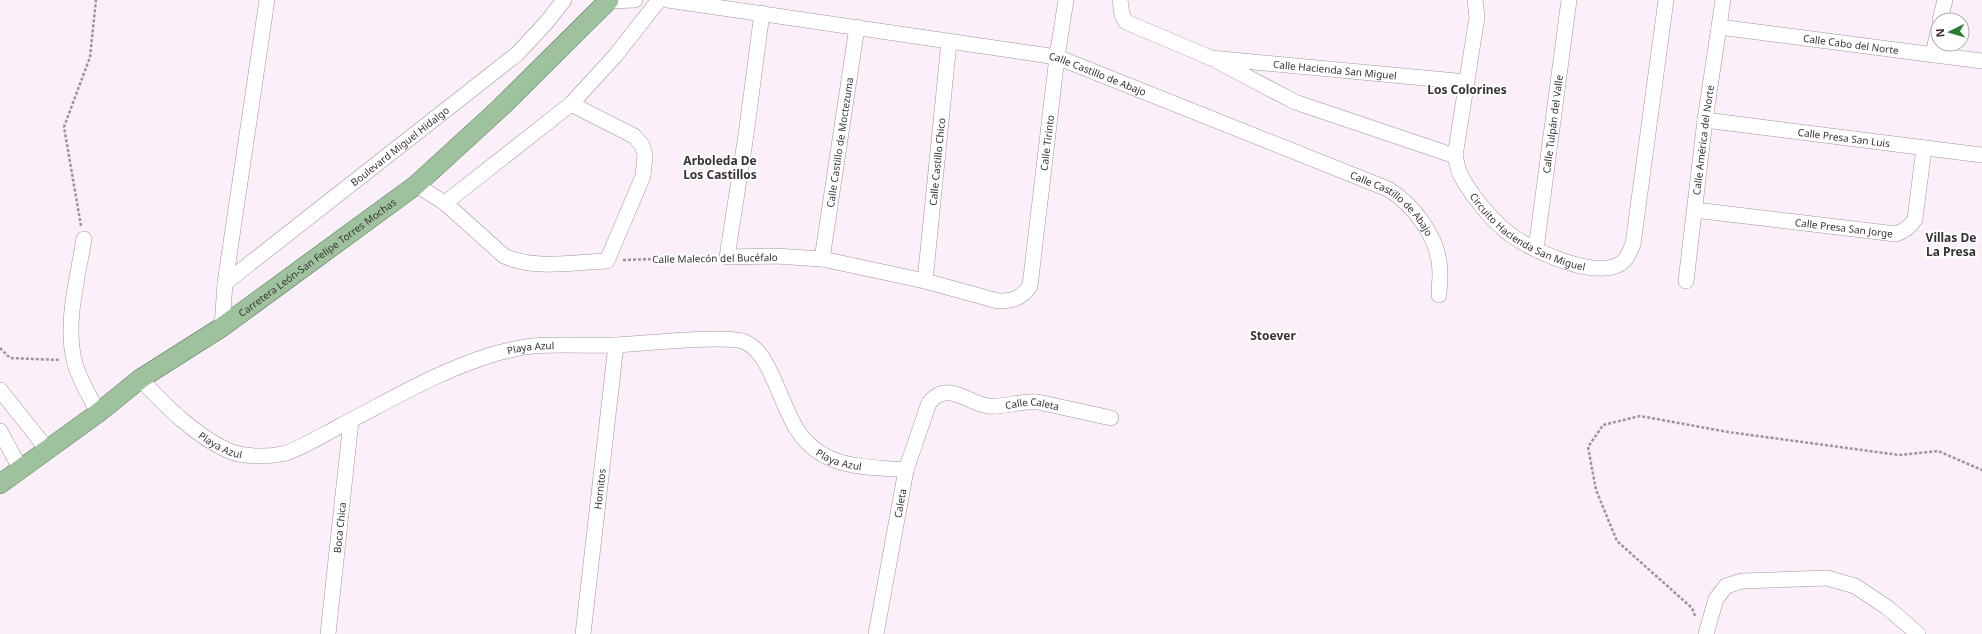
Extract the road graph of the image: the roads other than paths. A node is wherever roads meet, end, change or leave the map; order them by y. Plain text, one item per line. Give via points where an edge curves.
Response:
1 (267, 0) edge
2 (564, 0) edge
3 (635, 0) edge
4 (659, 0) edge
5 (668, 0) edge
6 (1066, 0) edge
7 (1120, 0) edge
8 (1475, 0) edge
9 (1569, 0) edge
10 (1666, 0) edge
11 (1723, 0) edge
12 (1945, 0) edge
13 (609, 1) edge
14 (1942, 12) edge
15 (762, 13) junction
16 (857, 27) junction
17 (1719, 27) junction
18 (949, 42) junction
19 (1934, 52) edge
20 (1933, 55) junction
21 (1206, 56) junction
22 (1057, 57) junction
23 (1982, 61) edge
24 (1467, 82) junction
25 (571, 104) junction
26 (1705, 120) junction
27 (1924, 148) junction
28 (1982, 155) edge
29 (1455, 156) junction
30 (416, 185) junction
31 (445, 203) junction
32 (1695, 210) junction
33 (84, 238) road end
34 (1536, 248) junction
35 (822, 259) junction
36 (925, 281) junction
37 (1686, 281) dead end
38 (225, 283) junction
39 (1030, 286) joint
40 (1438, 295) dead end
41 (222, 327) junction
42 (616, 345) junction
43 (140, 379) junction
44 (0, 390) edge
45 (954, 393) joint
46 (98, 413) junction
47 (1111, 418) dead end
48 (351, 421) junction
49 (0, 431) edge
50 (47, 449) junction
51 (20, 468) junction
52 (906, 470) junction
53 (0, 484) edge
54 (328, 634) edge
55 (584, 634) edge
56 (876, 634) edge
57 (1706, 634) edge
58 (1918, 634) edge

1 - 38 street
2 - 38 street, Boulevard Miguel Hidalgo via 517,54
3 - 13 street
4 - 25 street via 615,56
5 - 15 street, Calle Castillo de Abajo
6 - 22 street, Calle Tirinto
7 - 21 street via 1122,15 1126,22
8 - 24 street via 1477,17
9 - 34 street, Calle Tulpán del Valle
10 - 34 street, Circuito Hacienda San Miguel via 1633,244 1626,258 1620,264 1604,269 1556,258
11 - 17 street, Calle América del Norte
12 - 14 street
13 - 30 main road, Carretera León-San Felipe Torres Mochas via 500,108
15 - 16 street, Calle Castillo de Abajo
15 - 35 street, Calle Malecón del Bucéfalo via 727,257 775,256
16 - 18 street, Calle Castillo de Abajo
16 - 35 street, Calle Castillo de Moctezuma
17 - 20 street, Calle Cabo del Norte
17 - 26 street, Calle América del Norte
18 - 22 street, Calle Castillo de Abajo
18 - 36 street, Calle Castillo Chico
19 - 20 street
20 - 23 street, Calle Cabo del Norte
21 - 24 street, Calle Hacienda San Miguel
21 - 29 street via 1295,102
22 - 39 street, Calle Tirinto
22 - 40 street, Calle Castillo de Abajo via 1388,189 1410,207 1430,236 1437,253 1440,272
24 - 29 street
25 - 31 street
25 - 31 street via 634,136 645,155 643,176 607,261 531,264 516,262 504,256
26 - 27 street, Calle Presa San Luis
26 - 32 street, Calle América del Norte
27 - 28 street, Calle Presa San Luis
27 - 32 street, Calle Presa San Jorge via 1915,219 1907,228 1896,234
29 - 34 street, Circuito Hacienda San Miguel via 1460,173 1492,217 1511,235
30 - 31 street
30 - 41 main road, Carretera León-San Felipe Torres Mochas
32 - 37 street, Calle América del Norte
33 - 46 street via 71,330 74,361
35 - 36 street, Calle Malecón del Bucéfalo
36 - 39 street, Calle Malecón del Bucéfalo via 998,301 1017,299 1024,295
38 - 41 street
41 - 43 main road, Carretera León-San Felipe Torres Mochas
42 - 48 street, Playa Azul via 530,346 502,352 434,376
42 - 52 street, Playa Azul via 725,339 743,341 754,348 766,362 797,429 827,459 850,465
42 - 55 street, Hornitos
43 - 46 main road, Carretera León-San Felipe Torres Mochas
43 - 48 street, Playa Azul via 169,409 201,434 230,451 252,456 282,454
44 - 50 street
45 - 47 street, Calle Caleta via 986,406 1007,406 1028,401
45 - 52 street, Caleta via 935,396 929,403
46 - 50 main road, Carretera León-San Felipe Torres Mochas
48 - 54 street, Boca Chica
49 - 51 street
50 - 51 main road, Carretera León-San Felipe Torres Mochas
51 - 53 main road, Carretera León-San Felipe Torres Mochas
52 - 56 street, Caleta
57 - 58 street via 1716,599 1726,586 1742,581 1828,578 1855,586 1888,608

